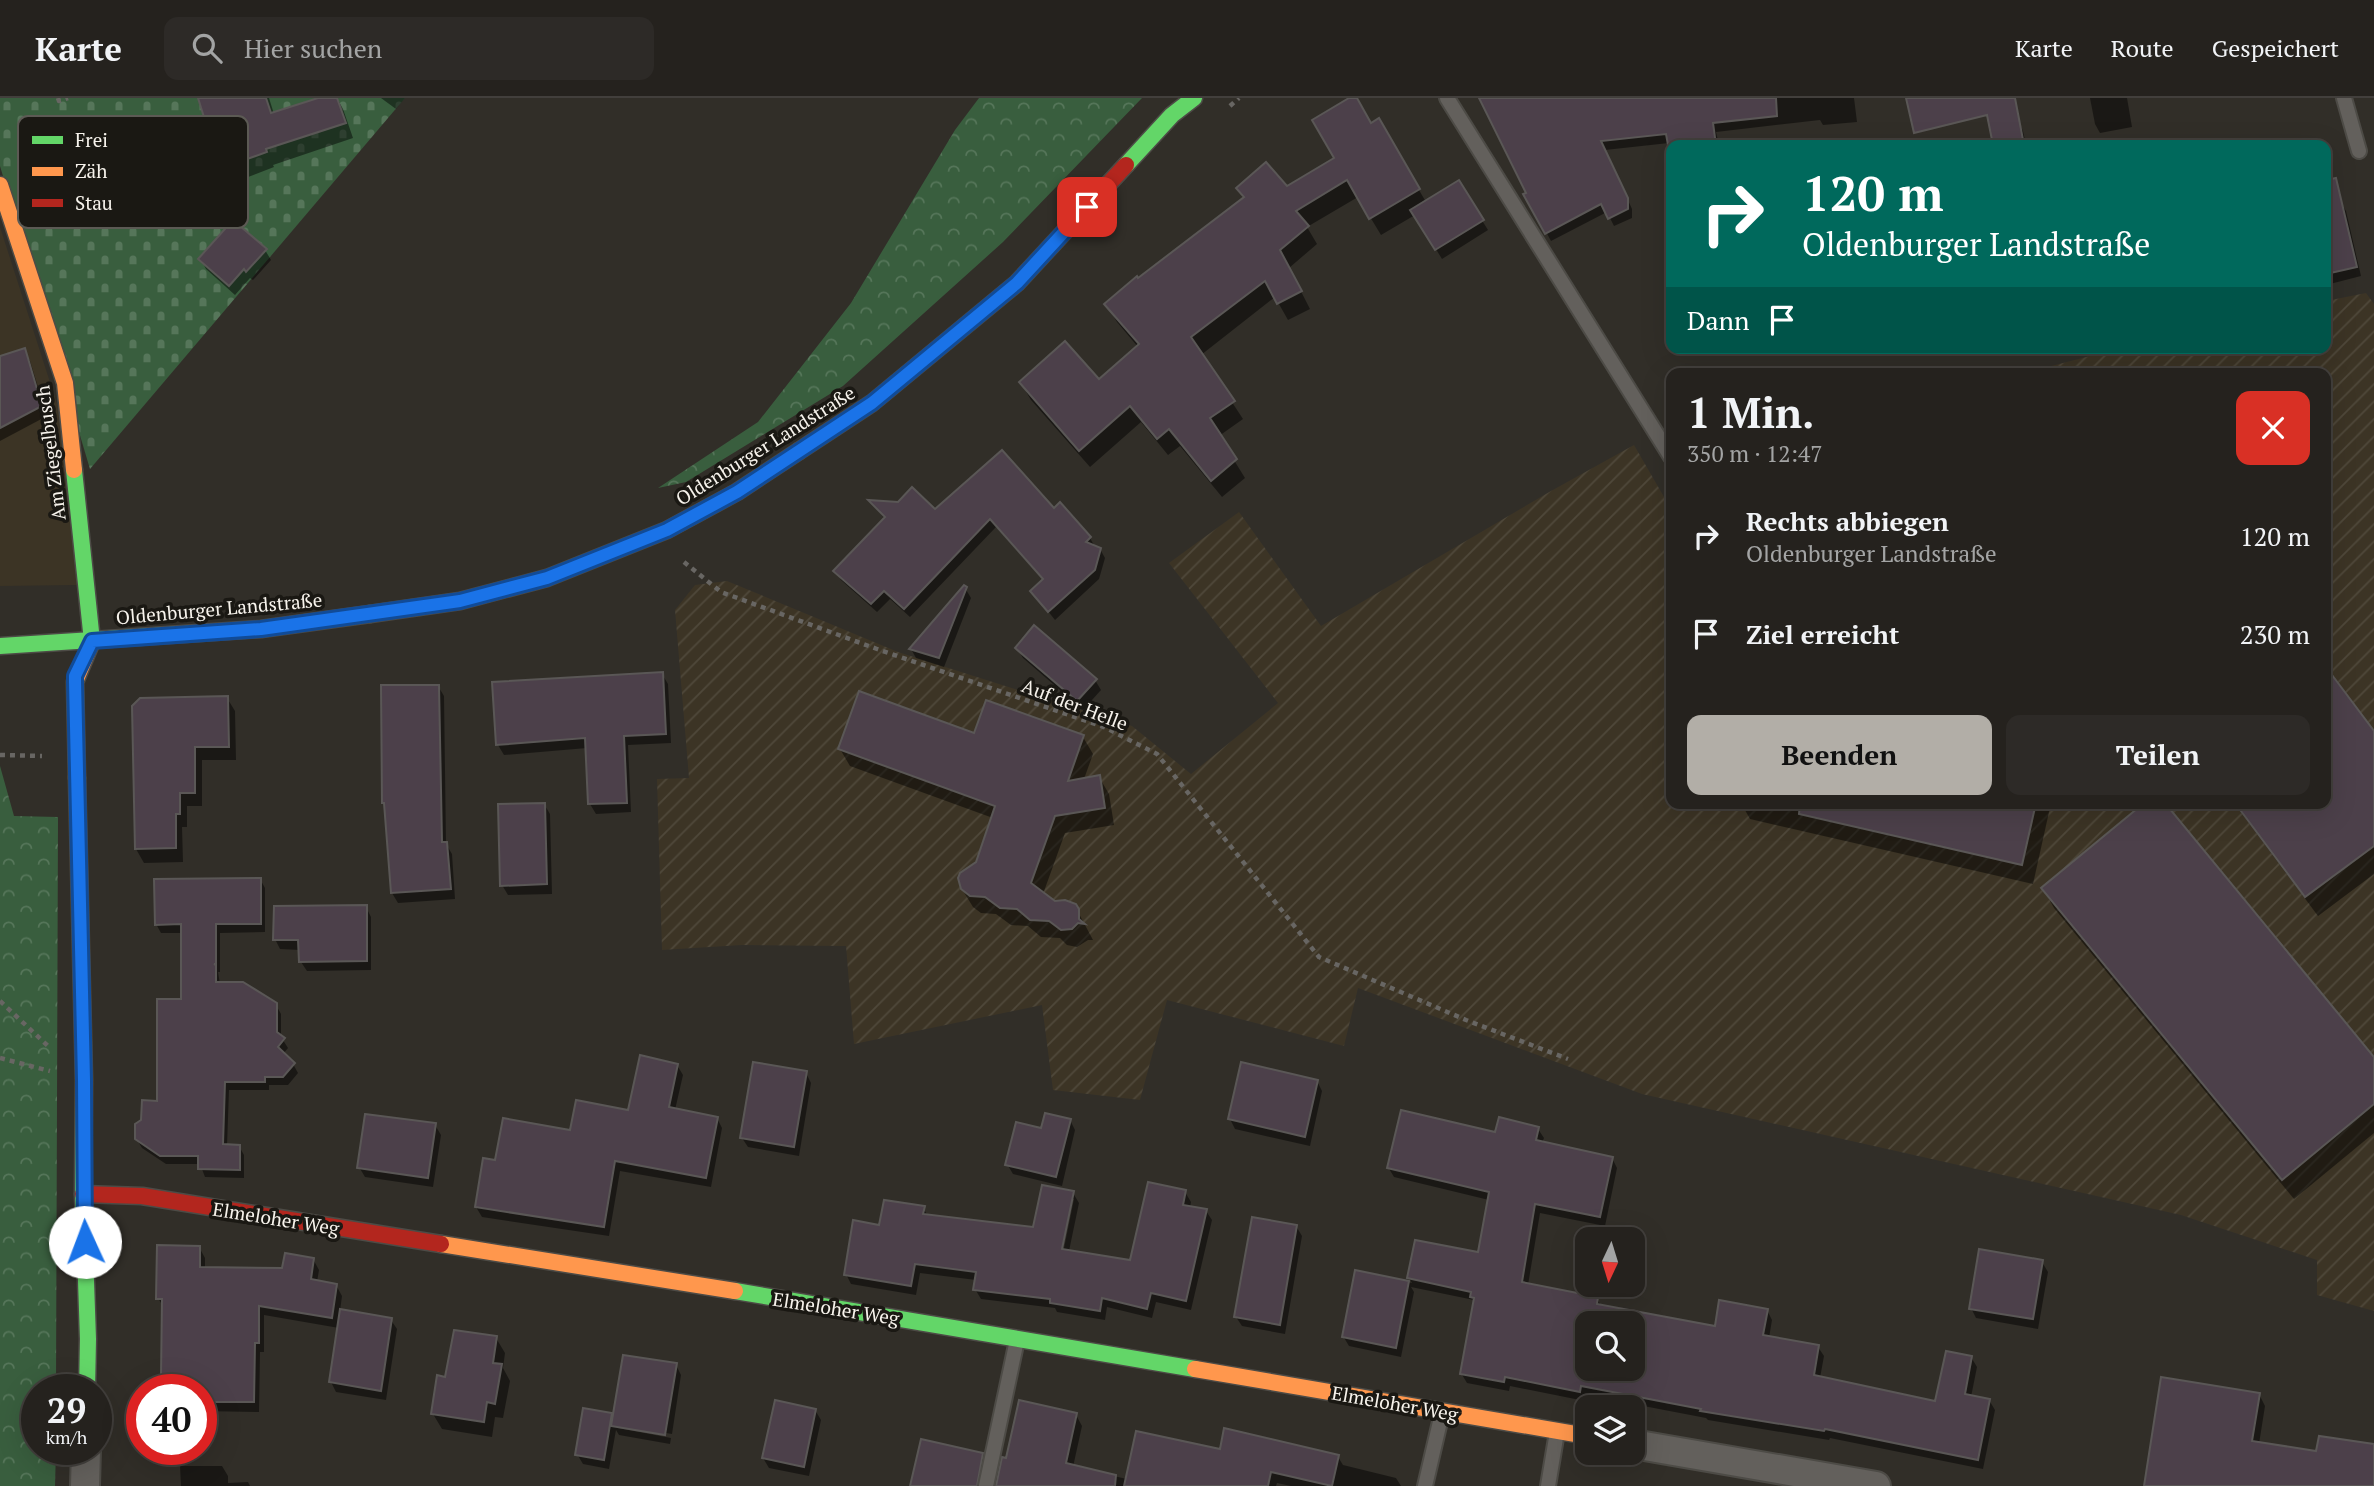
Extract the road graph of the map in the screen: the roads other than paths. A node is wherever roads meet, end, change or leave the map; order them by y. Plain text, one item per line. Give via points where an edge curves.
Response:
1 (1194, 98) edge
2 (1447, 98) edge
3 (2344, 98) edge
4 (2359, 151) dead end
5 (0, 185) edge
6 (1666, 449) edge
7 (92, 641) junction
8 (0, 646) edge
9 (83, 1194) junction
10 (1017, 1338) junction
11 (87, 1374) edge
12 (1442, 1411) junction
13 (1557, 1431) junction
14 (1575, 1434) edge
15 (1645, 1446) edge
16 (86, 1465) edge
17 (85, 1486) edge
18 (986, 1486) edge
19 (1425, 1486) edge
20 (1548, 1486) edge
21 (1876, 1486) edge

1 - 7 street, Oldenburger Landstraße via 1172,115 1017,283 872,403 737,492 667,530 547,578 460,601 261,629
2 - 6 lane
3 - 4 lane
5 - 7 street, Am Ziegelbusch via 65,383
7 - 8 street, Oldenburger Landstraße
7 - 9 street via 75,676
9 - 10 street, Elmeloher Weg via 142,1196
9 - 11 street
10 - 12 street, Elmeloher Weg
10 - 18 lane
12 - 13 street, Elmeloher Weg
12 - 19 lane
13 - 14 street, Elmeloher Weg
13 - 20 lane
15 - 21 street
16 - 17 street

